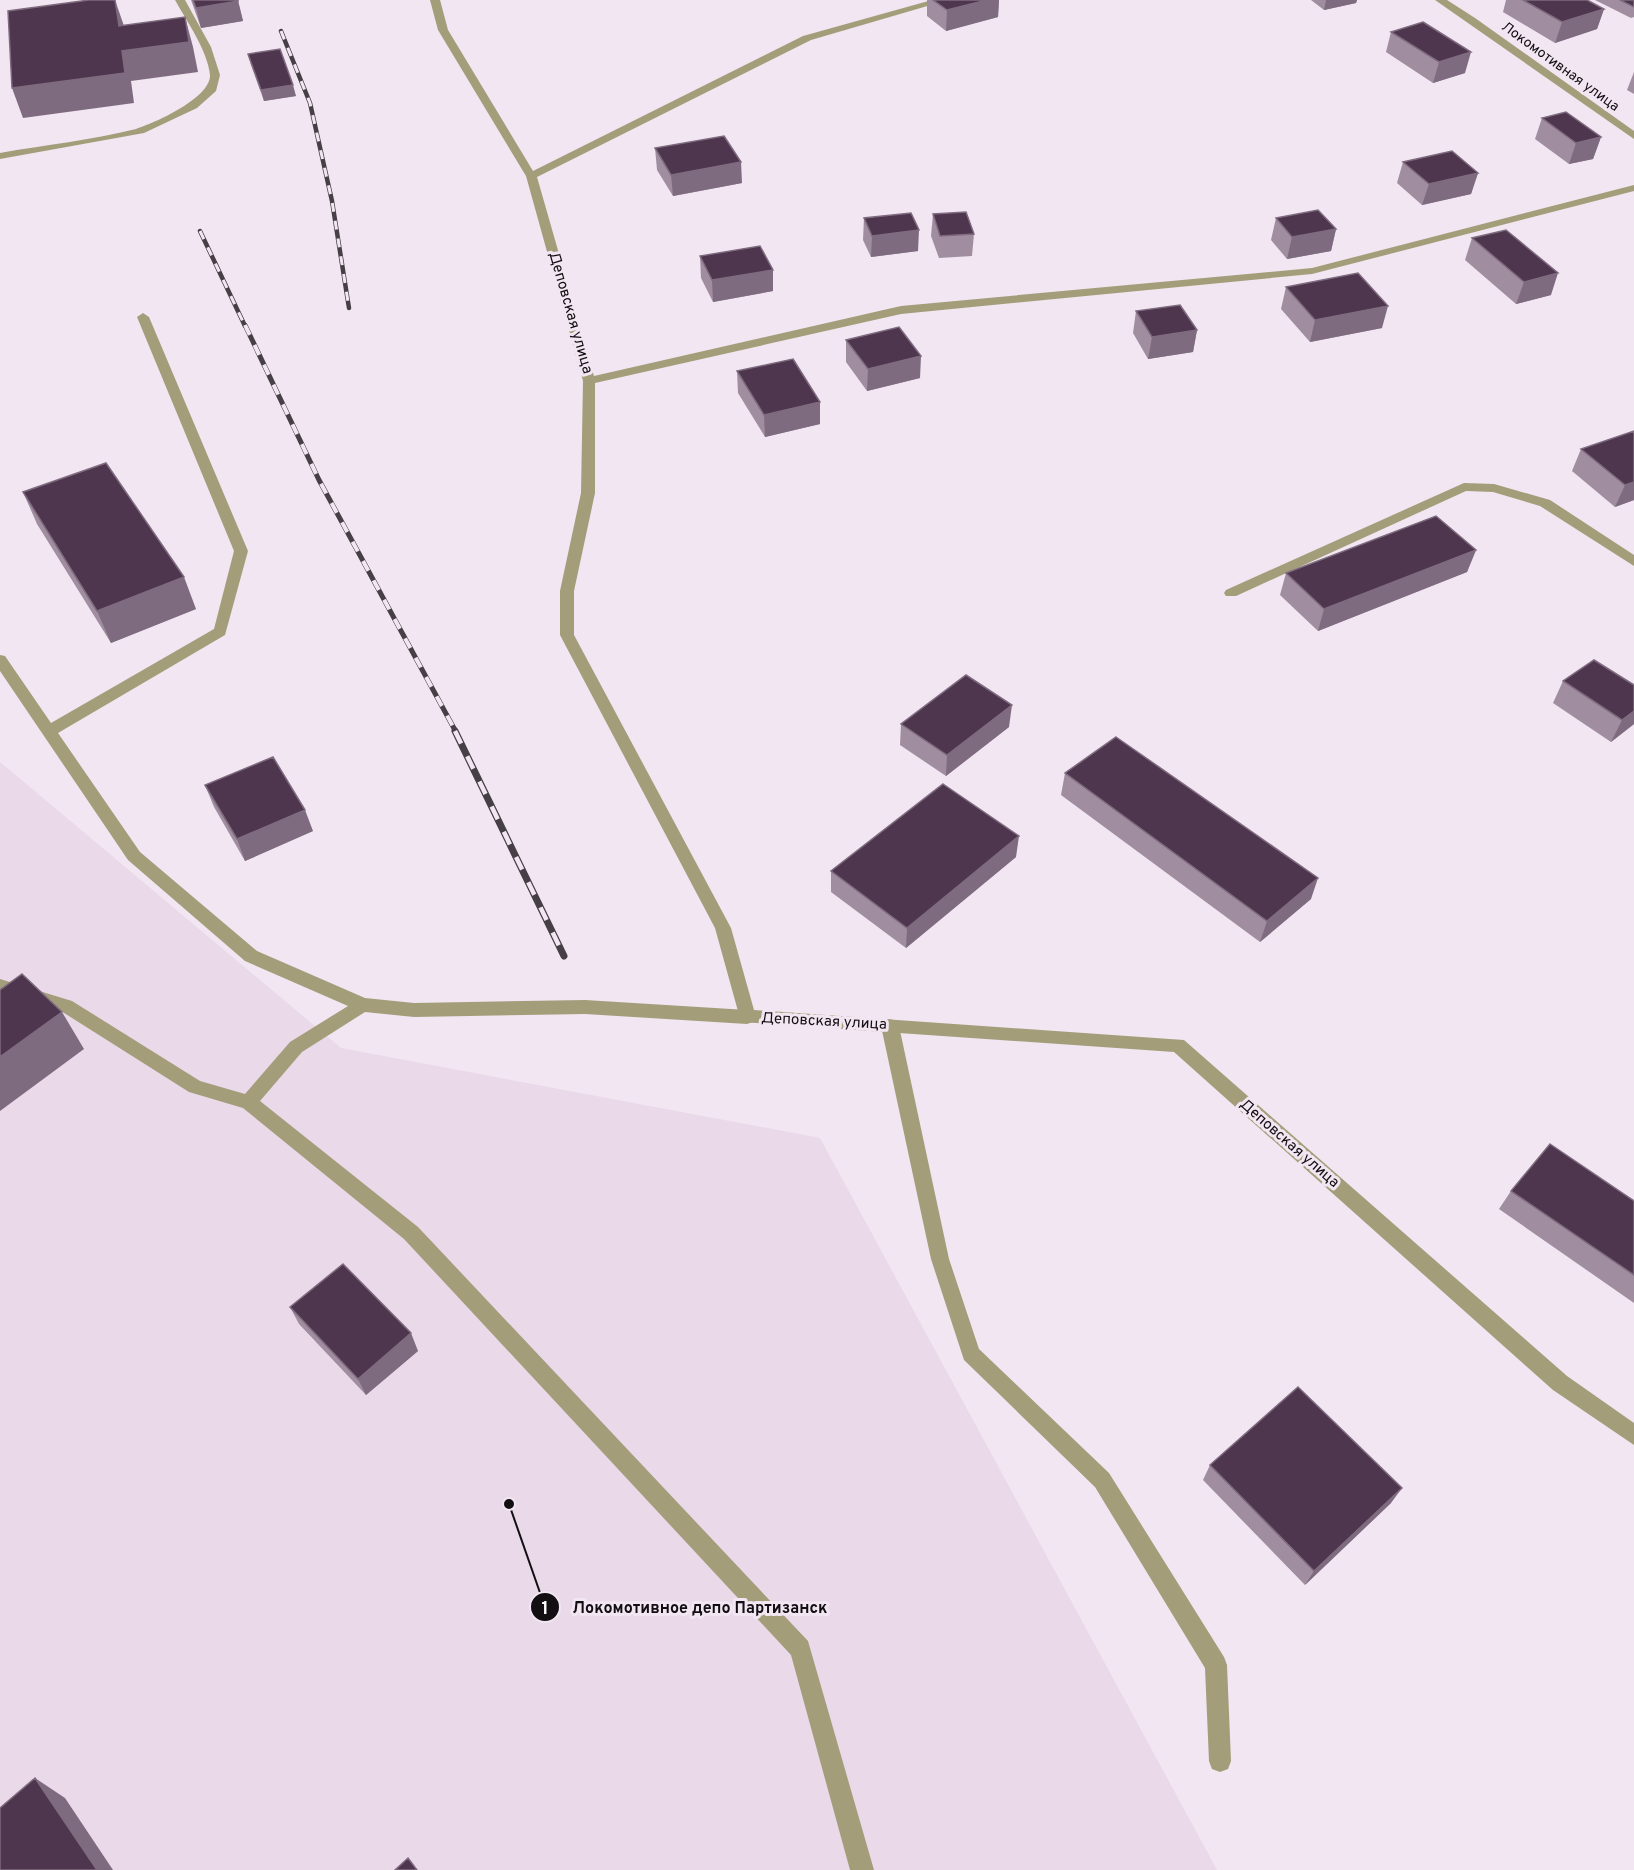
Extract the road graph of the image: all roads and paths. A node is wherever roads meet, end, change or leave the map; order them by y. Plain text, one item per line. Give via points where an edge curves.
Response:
1 (180, 0) edge
2 (435, 0) edge
3 (943, 0) edge
4 (1440, 0) edge
5 (1634, 136) edge
6 (0, 156) edge
7 (531, 176) junction
8 (1634, 188) edge
9 (143, 317) dead end
10 (589, 381) junction
11 (1634, 561) edge
12 (1231, 593) dead end
13 (0, 660) edge
14 (50, 731) junction
15 (0, 986) edge
16 (363, 1005) junction
17 (747, 1017) junction
18 (890, 1026) junction
19 (248, 1102) junction
20 (1634, 1435) edge
21 (1221, 1761) dead end
22 (862, 1870) edge

1 - 6 street via 206,47 215,75 212,89 193,106 140,131
2 - 7 street, Деповская улица via 443,30
3 - 7 street via 807,38
4 - 5 street, Локомотивная улица
7 - 10 street, Деповская улица
8 - 10 street via 1312,271 901,310
9 - 14 street via 241,551 220,632
10 - 17 street, Деповская улица via 588,493 567,591 567,634 723,928
11 - 12 street via 1545,503 1494,488 1464,487
13 - 14 street
14 - 16 street via 134,856 251,956
15 - 19 street via 66,1006 195,1087
16 - 17 street via 414,1010 585,1007
16 - 19 street via 296,1047
17 - 18 street, Деповская улица
18 - 20 street, Деповская улица via 1178,1045 1560,1383
18 - 21 street via 940,1259 971,1354 1102,1480 1216,1665
19 - 22 street via 411,1233 800,1649

